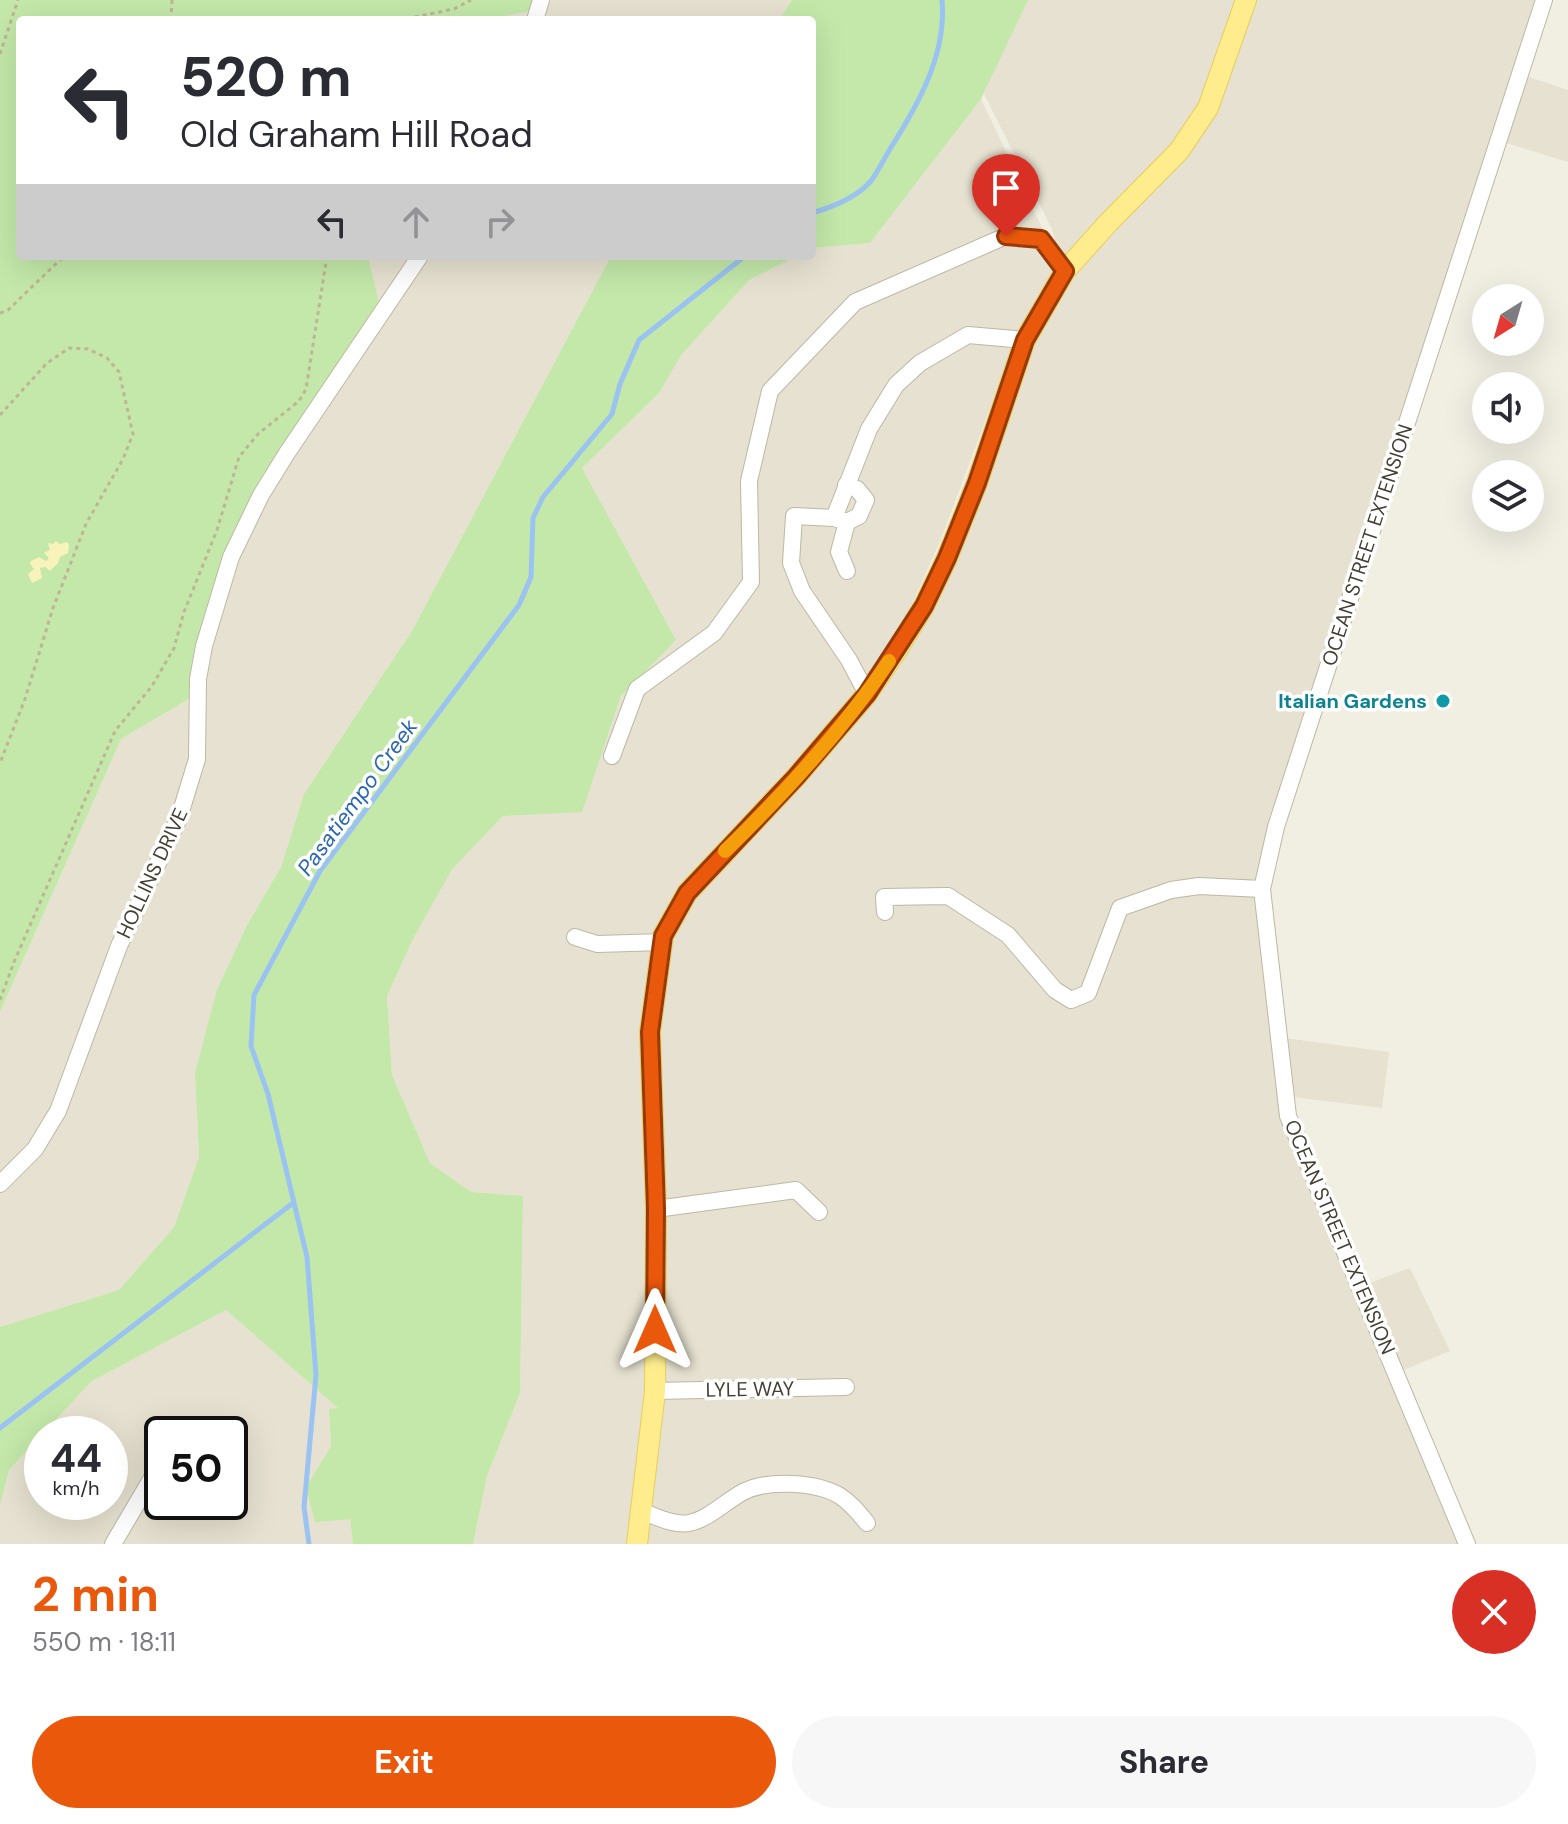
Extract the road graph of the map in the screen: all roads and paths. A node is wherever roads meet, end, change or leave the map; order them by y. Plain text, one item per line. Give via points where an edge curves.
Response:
1 (18, 0) edge
2 (471, 0) edge
3 (1246, 0) edge
4 (1544, 0) edge
5 (419, 16) edge
6 (0, 54) edge
7 (60, 260) edge
8 (326, 260) edge
9 (417, 260) edge
10 (1065, 271) junction
11 (0, 313) edge
12 (1025, 340) junction
13 (0, 415) edge
14 (846, 485) junction
15 (840, 520) junction
16 (847, 571) dead end
17 (867, 694) junction
18 (612, 756) dead end
19 (0, 763) edge
20 (1262, 889) junction
21 (885, 912) dead end
22 (575, 937) dead end
23 (663, 942) junction
24 (0, 1000) edge
25 (0, 1184) edge
26 (656, 1209) junction
27 (819, 1212) dead end
28 (846, 1387) dead end
29 (655, 1391) junction
30 (144, 1491) edge
31 (641, 1511) junction
32 (867, 1523) dead end
33 (113, 1544) edge
34 (637, 1544) edge
35 (1467, 1544) edge

1 - 6 path
2 - 5 path
3 - 10 main road via 1208,108 1187,141
4 - 20 street, OCEAN STREET EXTENSION via 1276,827
7 - 11 path
8 - 24 path via 306,389 239,457 174,648 152,686 115,731
9 - 25 street, HOLLINS DRIVE via 287,453 231,557 204,646 197,759 179,818 119,946 58,1111 35,1149
10 - 12 main road
10 - 18 street via 1041,239 1006,236 855,302 770,391 749,481 751,582 714,633 637,689
12 - 14 street via 968,335 920,363 896,385 869,429
12 - 17 main road via 947,558 924,606
13 - 19 path via 47,363 69,348 88,349 107,358 119,372 133,434 86,524
14 - 15 street
14 - 15 street via 866,500 859,516
15 - 16 street via 839,552
15 - 17 street via 794,516 791,563 802,591
17 - 23 main road via 687,893
20 - 21 street via 1199,886 1120,908 1088,993 1071,1000 1055,990 1008,935 948,896 884,897
20 - 35 street, OCEAN STREET EXTENSION via 1288,1116
22 - 23 street via 597,944
23 - 26 main road via 650,1032
26 - 27 street via 796,1190
26 - 29 main road
28 - 29 street, LYLE WAY
29 - 31 main road
30 - 33 street
31 - 32 street via 691,1523 746,1491 807,1486 839,1495
31 - 34 main road

